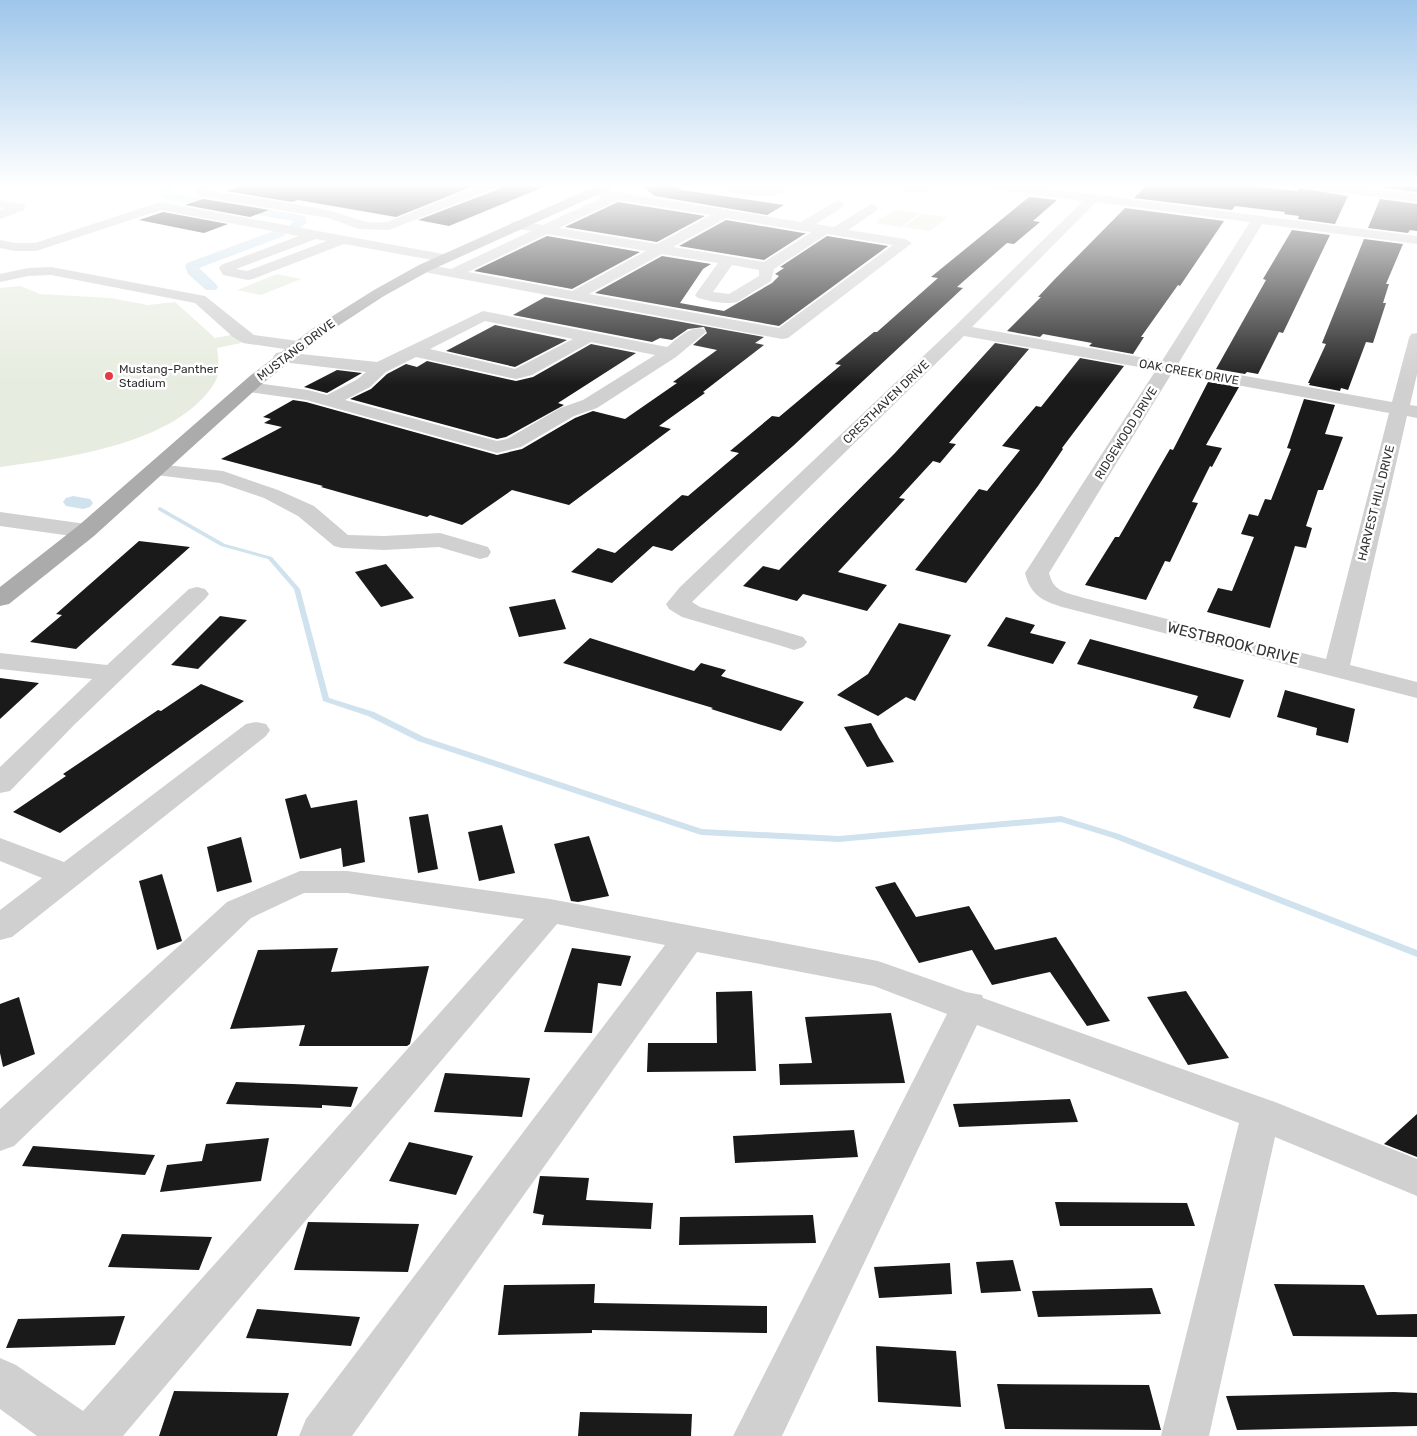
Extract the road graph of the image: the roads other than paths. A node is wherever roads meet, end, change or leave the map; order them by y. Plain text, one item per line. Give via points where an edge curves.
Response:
1 (270, 251) edge
2 (312, 251) edge
3 (350, 251) edge
4 (405, 251) edge
5 (459, 251) edge
6 (501, 251) edge
7 (656, 251) edge
8 (677, 251) edge
9 (795, 251) edge
10 (894, 251) edge
11 (1040, 251) edge
12 (1239, 251) edge
13 (336, 257) dead end
14 (443, 258) junction
15 (726, 261) junction
16 (271, 267) junction
17 (767, 267) junction
18 (298, 273) dead end
19 (454, 273) junction
20 (425, 276) junction
21 (0, 278) edge
22 (574, 296) junction
23 (505, 305) dead end
24 (483, 316) junction
25 (960, 330) junction
26 (698, 332) dead end
27 (588, 337) junction
28 (1417, 338) edge
29 (298, 346) junction
30 (414, 351) junction
31 (670, 353) junction
32 (282, 357) junction
33 (380, 368) junction
34 (1167, 368) junction
35 (248, 387) junction
36 (329, 401) junction
37 (1408, 411) edge
38 (155, 470) junction
39 (0, 519) edge
40 (86, 531) junction
41 (480, 552) dead end
42 (197, 594) dead end
43 (1049, 594) joint
44 (0, 599) edge
45 (794, 642) dead end
46 (0, 661) edge
47 (1336, 669) junction
48 (112, 674) junction
49 (1417, 690) edge
50 (256, 730) dead end
51 (0, 784) edge
52 (0, 850) edge
53 (67, 876) junction
54 (550, 912) junction
55 (0, 928) edge
56 (689, 938) junction
57 (968, 1005) junction
58 (1262, 1114) junction
59 (0, 1134) edge
60 (1417, 1178) edge
61 (0, 1381) edge
62 (78, 1436) edge
63 (92, 1436) edge
64 (322, 1436) edge
65 (757, 1436) edge
66 (1185, 1436) edge

1 - 16 street via 226,268 228,272 248,276
2 - 16 street
3 - 13 street
4 - 14 street
5 - 14 main road, MUSTANG DRIVE
6 - 19 street
7 - 22 street
8 - 15 street
9 - 17 street
10 - 22 street via 782,334
11 - 25 street, CRESTHAVEN DRIVE
12 - 34 street, RIDGEWOOD DRIVE
14 - 20 main road, MUSTANG DRIVE
15 - 17 street
15 - 17 street via 703,296 732,298 766,278
16 - 18 street
19 - 20 street
19 - 22 street
20 - 29 main road, MUSTANG DRIVE via 402,280
21 - 29 street via 42,270 191,298 205,303 249,339
23 - 24 street
24 - 27 street
24 - 30 street
25 - 34 street, OAK CREEK DRIVE
25 - 45 street, CRESTHAVEN DRIVE via 678,604 691,612
26 - 31 street
27 - 30 street via 526,372 516,374
27 - 31 street
28 - 37 street, HARVEST HILL DRIVE
29 - 32 main road, MUSTANG DRIVE
30 - 33 street
31 - 36 street via 590,404 567,412 514,443 497,447
32 - 33 street
32 - 35 main road, MUSTANG DRIVE
33 - 36 street via 364,383
34 - 37 street, OAK CREEK DRIVE
34 - 43 street, RIDGEWOOD DRIVE via 1037,573 1039,586
35 - 36 street
35 - 38 main road, MUSTANG DRIVE
37 - 47 street, HARVEST HILL DRIVE
38 - 40 main road, MUSTANG DRIVE
38 - 41 street via 223,478 271,494 306,511 342,541 440,540
39 - 40 street
40 - 44 main road, MUSTANG DRIVE
42 - 48 street
43 - 47 street, WESTBROOK DRIVE
46 - 48 street
47 - 49 street, WESTBROOK DRIVE
48 - 51 street
50 - 53 street
52 - 53 street
53 - 55 street
54 - 56 street
54 - 59 street via 348,882 300,882 239,910
54 - 63 street
56 - 57 street via 878,974
56 - 64 street
57 - 58 street
57 - 65 street
58 - 60 street
58 - 66 street
61 - 62 street

